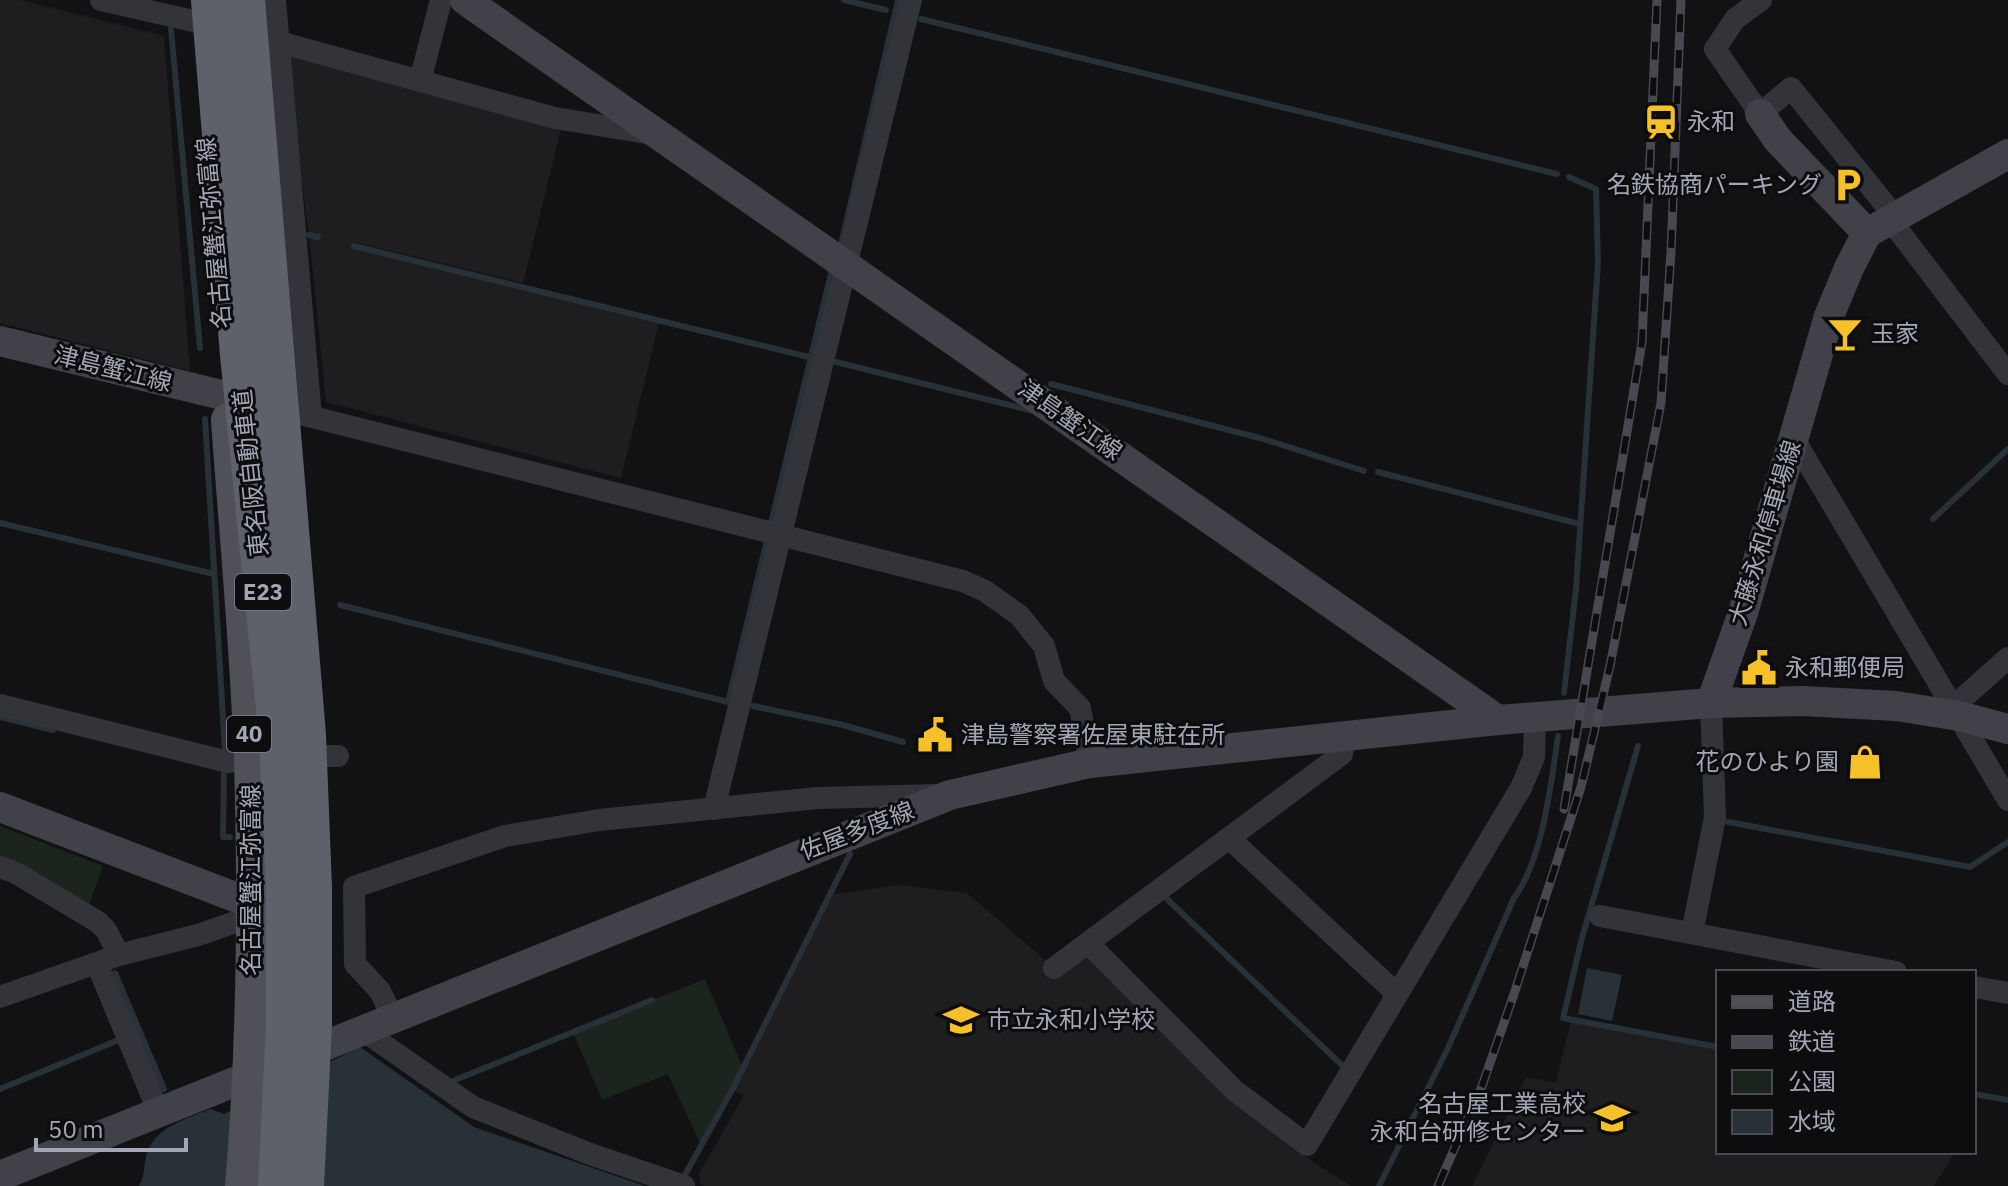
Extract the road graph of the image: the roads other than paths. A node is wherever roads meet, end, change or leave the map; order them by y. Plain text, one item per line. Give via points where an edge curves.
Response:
1 (101, 0) edge
2 (246, 0) edge
3 (275, 0) edge
4 (441, 0) edge
5 (465, 0) edge
6 (911, 0) edge
7 (1761, 0) edge
8 (201, 8) edge
9 (278, 42) junction
10 (420, 81) junction
11 (1760, 114) junction
12 (662, 136) junction
13 (2008, 154) edge
14 (1885, 224) junction
15 (847, 264) junction
16 (0, 341) edge
17 (2008, 374) edge
18 (226, 396) junction
19 (311, 417) junction
20 (1794, 439) junction
21 (773, 533) junction
22 (2008, 658) edge
23 (1711, 703) junction
24 (0, 705) edge
25 (1956, 711) junction
26 (1535, 717) junction
27 (1498, 720) junction
28 (2008, 729) edge
29 (1344, 736) junction
30 (338, 756) dead end
31 (251, 757) junction
32 (1090, 763) junction
33 (950, 795) junction
34 (2008, 800) edge
35 (0, 807) edge
36 (714, 809) junction
37 (1230, 839) junction
38 (0, 867) edge
39 (253, 910) junction
40 (1600, 916) dead end
41 (1692, 933) junction
42 (1088, 943) junction
43 (119, 955) junction
44 (97, 964) junction
45 (1054, 968) dead end
46 (1886, 970) edge
47 (1976, 987) edge
48 (2008, 993) edge
49 (1397, 994) junction
50 (0, 997) edge
51 (392, 1016) junction
52 (361, 1029) junction
53 (250, 1088) junction
54 (159, 1113) junction
55 (0, 1176) edge
56 (242, 1186) edge
57 (277, 1186) edge
58 (305, 1186) edge
59 (684, 1186) edge

1 - 8 street
2 - 58 highway, 東名阪自動車道 / E23, bridge via 307,735 313,1024
3 - 9 street
4 - 10 street
5 - 12 main road, 津島蟹江線
6 - 15 street
7 - 11 street via 1735,19 1715,49
8 - 9 street
8 - 18 main road, 名古屋蟹江弥富線 / 40
8 - 57 highway, 東名阪自動車道 / E23, bridge via 278,739 285,1025
9 - 10 street
9 - 19 street
10 - 12 street via 555,118
11 - 14 main road via 1778,140
11 - 14 street via 1791,88
12 - 15 main road, 津島蟹江線
13 - 14 main road
14 - 17 street
14 - 20 main road, 大藤永和停車場線 via 1849,268 1829,316
15 - 21 street
15 - 27 main road, 津島蟹江線
16 - 18 main road, 津島蟹江線
18 - 19 street
18 - 31 main road, 名古屋蟹江弥富線 / 40
19 - 21 street
20 - 23 main road, 大藤永和停車場線
20 - 25 street
21 - 32 street via 963,581 1019,615 1044,646 1054,681 1080,708
21 - 36 street
22 - 25 street
23 - 25 main road via 1803,701
23 - 26 main road
23 - 41 street via 1715,817
24 - 31 street via 228,762
25 - 28 main road
25 - 34 street
26 - 27 main road
26 - 49 street via 1534,757 1521,788
27 - 29 main road, 佐屋多度線
29 - 32 main road, 佐屋多度線
29 - 37 street via 1342,754
30 - 31 street
31 - 39 main road, 名古屋蟹江弥富線 / 40
32 - 33 main road, 佐屋多度線
33 - 36 street via 818,798
33 - 51 main road, 佐屋多度線
35 - 39 main road
36 - 51 street via 505,836 354,887 355,964 380,991
37 - 42 street
37 - 49 street
38 - 43 street via 98,922
39 - 43 street via 198,935
39 - 53 main road, 名古屋蟹江弥富線 / 40
40 - 41 street
41 - 46 street
42 - 45 street
42 - 49 street via 1234,1090 1307,1145
43 - 44 street
44 - 50 street
44 - 54 street
47 - 48 street
51 - 52 main road, 佐屋多度線
52 - 53 main road, 佐屋多度線
52 - 59 street via 473,1107
53 - 54 main road, 佐屋多度線
53 - 56 main road, 名古屋蟹江弥富線 / 40
54 - 55 main road, 佐屋多度線

